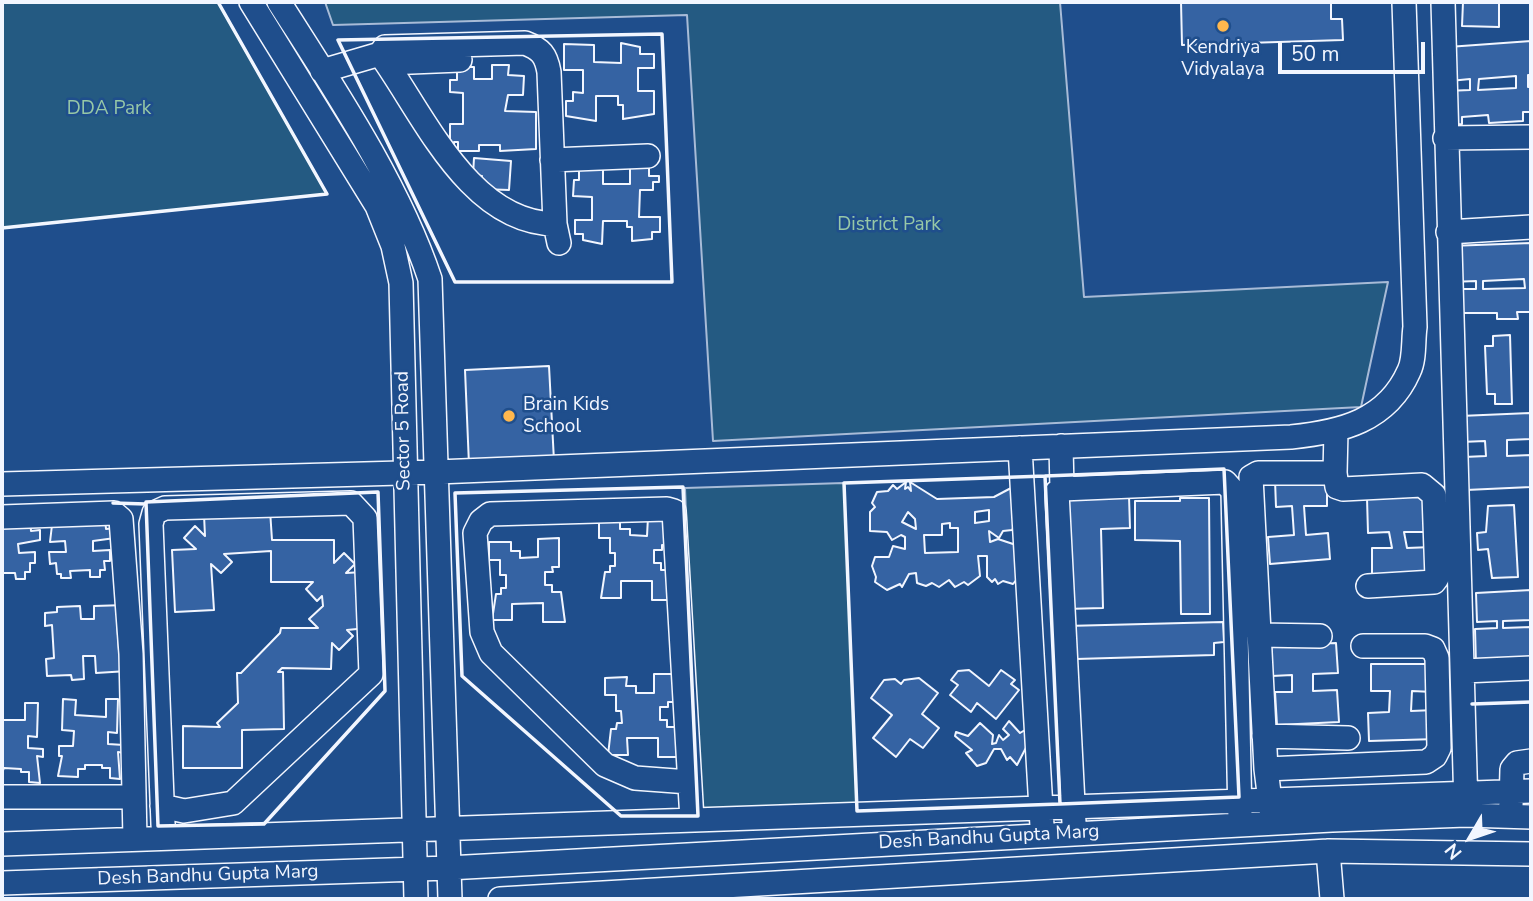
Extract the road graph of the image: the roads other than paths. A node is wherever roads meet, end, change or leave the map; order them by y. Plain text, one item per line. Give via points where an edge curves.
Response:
1 (251, 2) edge
2 (279, 2) edge
3 (1404, 2) edge
4 (1443, 2) edge
5 (383, 59) junction
6 (478, 59) dead end
7 (322, 71) junction
8 (1531, 137) edge
9 (1445, 138) junction
10 (648, 156) dead end
11 (552, 160) junction
12 (1531, 228) edge
13 (1448, 232) junction
14 (1336, 431) junction
15 (1061, 446) junction
16 (1020, 448) junction
17 (404, 471) junction
18 (437, 472) junction
19 (1335, 473) junction
20 (2, 484) edge
21 (1062, 489) junction
22 (2, 517) edge
23 (1368, 586) dead end
24 (1259, 635) junction
25 (1320, 636) dead end
26 (1363, 646) dead end
27 (1531, 668) edge
28 (1464, 671) junction
29 (1264, 736) junction
30 (1348, 737) dead end
31 (1531, 761) edge
32 (1266, 769) junction
33 (689, 782) junction
34 (1521, 791) edge
35 (2, 797) edge
36 (134, 797) junction
37 (1466, 804) junction
38 (162, 806) junction
39 (1073, 809) junction
40 (1041, 810) junction
41 (1271, 812) junction
42 (1240, 813) junction
43 (1521, 817) edge
44 (692, 820) junction
45 (448, 827) junction
46 (416, 829) junction
47 (1075, 834) junction
48 (1042, 835) junction
49 (164, 837) junction
50 (135, 839) junction
51 (2, 844) edge
52 (1328, 851) junction
53 (1531, 854) edge
54 (415, 867) junction
55 (448, 868) junction
56 (2, 883) edge
57 (817, 891) edge
58 (416, 899) edge
59 (450, 899) edge
60 (500, 899) edge
61 (1332, 899) edge

1 - 17 street, Sector 5 Road via 377,206 393,246 401,283
2 - 7 street, Sector 5 Road
3 - 14 street via 1415,327 1410,369 1393,399 1368,420
4 - 9 street
5 - 6 street
5 - 7 street
5 - 11 street via 385,47 525,43 537,48 546,56 549,72
5 - 11 street via 457,170 502,211 557,234
7 - 18 street, Sector 5 Road via 397,199 430,279
8 - 9 street
9 - 13 street
10 - 11 street
12 - 13 street
13 - 28 street
14 - 15 street via 1291,437
14 - 19 street
15 - 16 street
15 - 21 street
16 - 18 street
16 - 40 street
17 - 18 street
17 - 20 street
17 - 46 street, Sector 5 Road
18 - 45 street, Sector 5 Road
19 - 23 street via 1337,487 1343,489 1422,485 1434,495 1437,578 1434,582
19 - 24 street via 1258,473 1251,477
21 - 39 street via 1055,499
21 - 42 street via 1231,485
22 - 36 street via 114,513 121,519 131,654
24 - 25 street
24 - 29 street
26 - 32 street via 1433,649 1438,684 1439,748 1435,756 1426,762
27 - 28 street
28 - 37 street
29 - 30 street
29 - 32 street
31 - 34 street via 1517,763 1512,769
32 - 41 street
33 - 33 street via 674,511 490,514 475,533 482,632 491,653 605,765 635,778
33 - 44 street
34 - 37 street
34 - 43 street
35 - 36 street
36 - 50 street
37 - 41 street, Desh Bandhu Gupta Marg
37 - 43 street, Desh Bandhu Gupta Marg
38 - 38 street via 153,513 165,508 351,503 365,518 371,674 233,803 184,811
38 - 49 street
39 - 40 street
39 - 42 street
39 - 47 street
40 - 44 street
40 - 48 street
41 - 42 street, Desh Bandhu Gupta Marg
42 - 47 street, Desh Bandhu Gupta Marg
44 - 45 street
45 - 46 street
45 - 55 street, Sector 5 Road
46 - 49 street
46 - 54 street, Sector 5 Road
47 - 48 street, Desh Bandhu Gupta Marg
48 - 55 street, Desh Bandhu Gupta Marg
49 - 50 street
50 - 51 street
52 - 53 street, Desh Bandhu Gupta Marg
52 - 57 street, Desh Bandhu Gupta Marg
52 - 61 street
54 - 55 street, Desh Bandhu Gupta Marg
54 - 56 street, Desh Bandhu Gupta Marg
54 - 58 street, Sector 5 Road
55 - 59 street, Sector 5 Road
57 - 60 street, Desh Bandhu Gupta Marg

